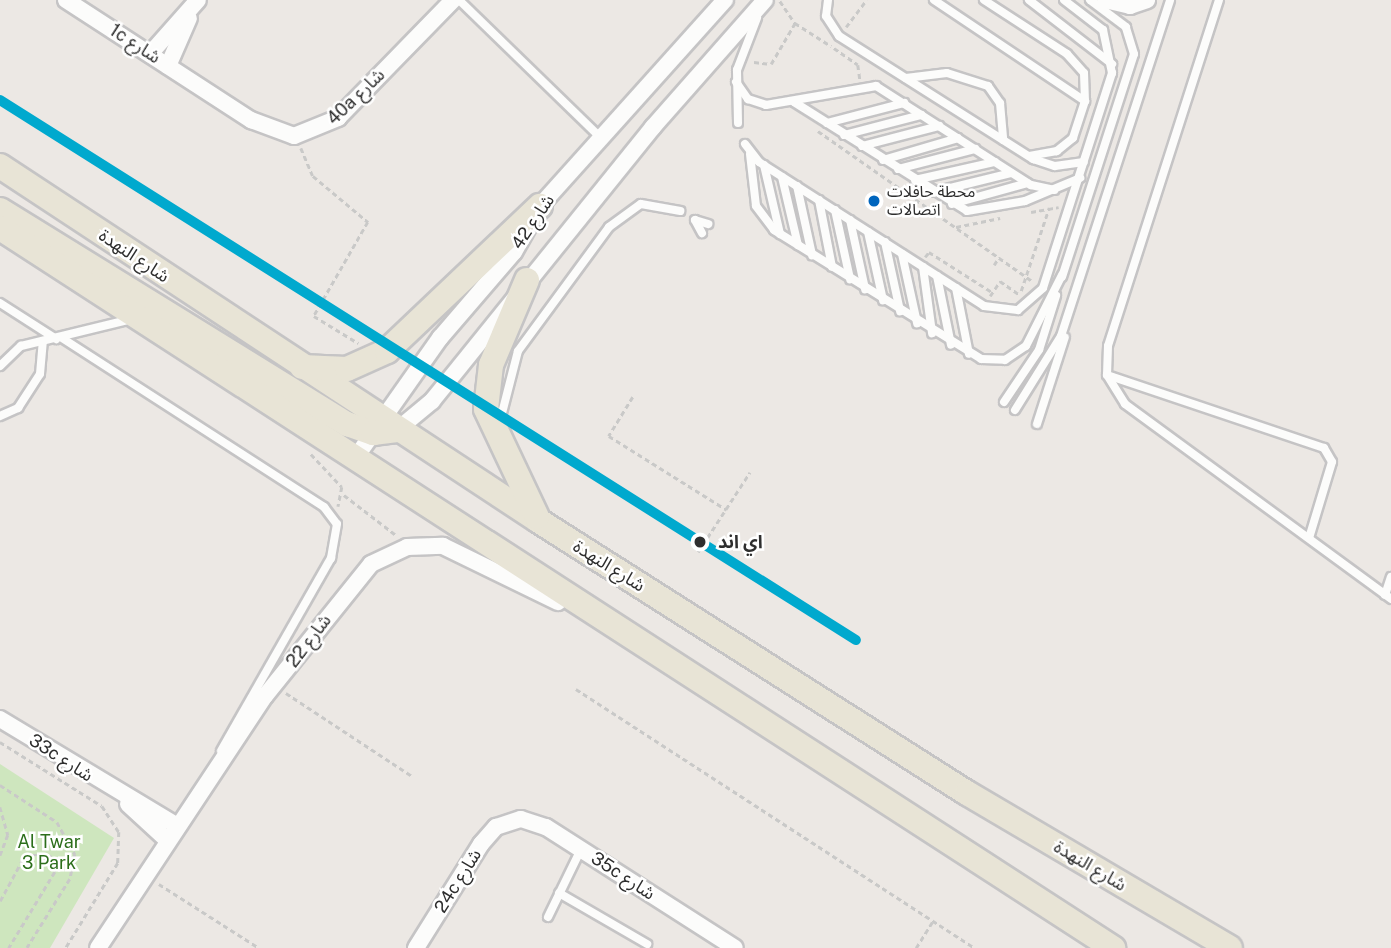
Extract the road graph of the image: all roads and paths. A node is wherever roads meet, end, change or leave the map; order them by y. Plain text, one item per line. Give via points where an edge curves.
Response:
1 (66, 0) edge
2 (453, 0) edge
3 (459, 0) edge
4 (725, 0) edge
5 (765, 0) edge
6 (780, 0) edge
7 (828, 0) edge
8 (934, 0) edge
9 (984, 0) edge
10 (1029, 0) edge
11 (1064, 0) edge
12 (1090, 0) edge
13 (1105, 0) edge
14 (1147, 0) edge
15 (1170, 0) edge
16 (1219, 0) edge
17 (195, 5) edge
18 (795, 23) junction
19 (831, 46) dead end
20 (150, 54) junction
21 (739, 59) junction
22 (1113, 65) junction
23 (168, 66) junction
24 (906, 78) junction
25 (736, 82) junction
26 (1085, 100) junction
27 (794, 102) junction
28 (904, 103) junction
29 (921, 115) junction
30 (738, 123) dead end
31 (826, 123) junction
32 (939, 126) junction
33 (302, 135) junction
34 (845, 135) junction
35 (599, 136) junction
36 (958, 138) junction
37 (1003, 140) junction
38 (744, 144) dead end
39 (862, 146) junction
40 (975, 149) junction
41 (750, 154) junction
42 (1027, 155) junction
43 (883, 160) junction
44 (995, 162) junction
45 (1084, 162) junction
46 (764, 165) junction
47 (0, 166) edge
48 (898, 169) junction
49 (1011, 173) junction
50 (782, 177) junction
51 (1080, 178) junction
52 (915, 180) junction
53 (1027, 183) junction
54 (797, 186) junction
55 (1054, 190) junction
56 (934, 192) junction
57 (819, 200) junction
58 (952, 204) junction
59 (540, 206) junction
60 (1049, 208) dead end
61 (835, 210) junction
62 (0, 211) edge
63 (680, 211) dead end
64 (850, 220) junction
65 (708, 224) dead end
66 (0, 228) edge
67 (868, 232) junction
68 (702, 233) dead end
69 (780, 234) junction
70 (885, 242) junction
71 (798, 245) junction
72 (902, 253) junction
73 (812, 255) junction
74 (999, 257) junction
75 (994, 265) dead end
76 (832, 267) junction
77 (923, 267) junction
78 (1062, 275) junction
79 (937, 276) junction
80 (1028, 278) junction
81 (850, 279) junction
82 (527, 280) junction
83 (956, 288) junction
84 (1042, 288) junction
85 (865, 289) junction
86 (1018, 294) dead end
87 (883, 300) junction
88 (0, 303) edge
89 (900, 312) junction
90 (137, 318) junction
91 (1066, 322) junction
92 (917, 323) junction
93 (932, 332) junction
94 (59, 338) junction
95 (43, 341) junction
96 (951, 345) junction
97 (969, 354) junction
98 (379, 356) junction
99 (0, 366) edge
100 (301, 367) junction
101 (1107, 374) junction
102 (634, 397) dead end
103 (1004, 402) dead end
104 (1016, 410) dead end
105 (0, 416) edge
106 (1037, 424) dead end
107 (384, 428) junction
108 (323, 437) junction
109 (500, 452) junction
110 (356, 457) junction
111 (750, 472) dead end
112 (343, 492) junction
113 (727, 510) junction
114 (329, 512) junction
115 (539, 521) junction
116 (1309, 538) junction
117 (407, 547) junction
118 (698, 552) dead end
119 (1391, 577) edge
120 (1388, 597) edge
121 (620, 635) junction
122 (276, 683) junction
123 (576, 689) dead end
124 (0, 719) edge
125 (0, 742) edge
126 (216, 767) junction
127 (412, 776) dead end
128 (0, 785) edge
129 (122, 797) junction
130 (0, 807) edge
131 (507, 821) joint
132 (177, 825) junction
133 (167, 840) junction
134 (581, 849) junction
135 (0, 856) edge
136 (145, 874) junction
137 (559, 893) junction
138 (0, 901) edge
139 (548, 917) dead end
140 (934, 921) junction
141 (647, 944) dead end
142 (9, 948) edge
143 (27, 948) edge
144 (66, 948) edge
145 (98, 948) edge
146 (259, 948) edge
147 (416, 948) edge
148 (735, 948) edge
149 (916, 948) edge
150 (975, 948) edge
151 (1113, 948) edge
152 (1230, 948) edge

1 - 20 street, 1c شارع
2 - 33 street, 40a شارع via 338,118
3 - 35 lane
4 - 35 street, شارع 42
5 - 21 lane
5 - 82 street, شارع 42
6 - 18 path
7 - 24 lane via 832,30
8 - 26 lane
9 - 26 lane via 1074,59 1086,81
10 - 22 lane via 1088,39
11 - 22 lane via 1103,30
12 - 78 lane via 1126,27 1134,54
13 - 14 street via 1130,6
15 - 91 lane
16 - 101 lane via 1108,346
17 - 20 street
17 - 23 street
18 - 19 path
18 - 21 path via 771,64
20 - 23 street, 1c شارع
21 - 25 lane
22 - 45 lane
23 - 33 street via 264,128
24 - 37 lane
24 - 37 lane via 947,73 988,86 1000,103
25 - 27 lane via 755,103
25 - 30 lane
26 - 42 lane via 1066,146
27 - 28 lane via 866,83
27 - 31 lane
28 - 29 lane
28 - 31 lane
29 - 32 lane
29 - 34 lane
31 - 34 lane
31 - 74 path via 817,132
32 - 36 lane
32 - 39 lane
33 - 98 path via 303,160 313,176 368,222 314,316
34 - 39 lane
35 - 59 street, شارع 42
36 - 40 lane
36 - 43 lane
37 - 42 lane
38 - 41 lane
39 - 43 lane
40 - 44 lane
40 - 48 lane
41 - 46 lane
41 - 69 lane via 756,206
42 - 45 lane via 1055,166
43 - 48 lane
44 - 49 lane
44 - 52 lane
45 - 51 lane
46 - 50 lane
46 - 69 lane
47 - 100 main road, شارع النهدة
48 - 52 lane
49 - 53 lane
49 - 56 lane
50 - 54 lane
50 - 71 lane
51 - 55 lane
51 - 84 lane
52 - 56 lane
53 - 55 lane
53 - 58 lane
54 - 57 lane
54 - 73 lane
55 - 58 lane via 982,211
56 - 58 lane
57 - 61 lane
57 - 76 lane
59 - 98 main road
59 - 107 street, شارع 42 via 514,252
60 - 80 path
61 - 64 lane
61 - 81 lane
62 - 107 main road via 336,417
63 - 109 lane via 641,204 618,218 534,326 504,389
64 - 67 lane
64 - 85 lane
65 - 68 lane via 695,220
66 - 90 main road
67 - 70 lane
67 - 87 lane
69 - 71 lane
70 - 72 lane
70 - 89 lane
71 - 73 lane
72 - 77 lane
72 - 92 lane
73 - 76 lane
74 - 75 path
74 - 80 path
76 - 81 lane
77 - 79 lane
77 - 93 lane
78 - 97 lane via 1016,356 994,361
78 - 103 lane via 1039,350
79 - 83 lane
79 - 96 lane
80 - 84 path
80 - 86 path
81 - 85 lane
82 - 107 street, شارع 42 via 432,401
82 - 109 main road via 486,385 489,426
83 - 84 lane via 1004,312 1025,307
83 - 97 lane
85 - 87 lane
87 - 89 lane
88 - 94 lane
89 - 92 lane
90 - 94 lane
90 - 108 main road
91 - 104 lane
91 - 106 lane
92 - 93 lane
93 - 96 lane
94 - 95 lane
94 - 114 lane
95 - 99 lane via 12,351
95 - 105 lane via 40,374 18,408
96 - 97 lane
98 - 100 main road via 347,369
100 - 107 main road, شارع النهدة
101 - 116 lane via 1125,404
101 - 116 lane via 1324,448 1332,462
102 - 113 path via 609,436
107 - 110 street, شارع 42
107 - 115 main road, شارع النهدة
108 - 110 main road
108 - 112 path via 309,457
109 - 115 main road
110 - 121 main road
111 - 113 path
112 - 114 path
112 - 117 path via 351,506
113 - 118 path
114 - 126 lane via 339,534 331,558 254,687
115 - 152 main road, شارع النهدة via 967,793
116 - 120 lane
117 - 121 street via 462,551
117 - 122 street, شارع 22 via 356,577
119 - 120 lane
121 - 151 main road
122 - 126 street, شارع 22
122 - 127 path
123 - 140 path
124 - 129 street, 33c شارع
125 - 144 path via 102,806 119,832 118,863
126 - 132 street, شارع 22
128 - 143 path via 57,822 75,854 70,878
129 - 132 street, 33c شارع
129 - 133 street, 33c شارع
130 - 135 path via 8,835
131 - 134 street, 35c شارع via 535,821
131 - 147 street, 24c شارع via 481,844
132 - 133 street, شارع 22
133 - 136 street, شارع 22
134 - 137 lane
134 - 148 street, 35c شارع
136 - 145 street, شارع 22
136 - 146 path
137 - 139 lane
137 - 141 lane
138 - 142 path via 25,855 50,855 55,872
140 - 149 path
140 - 150 path

